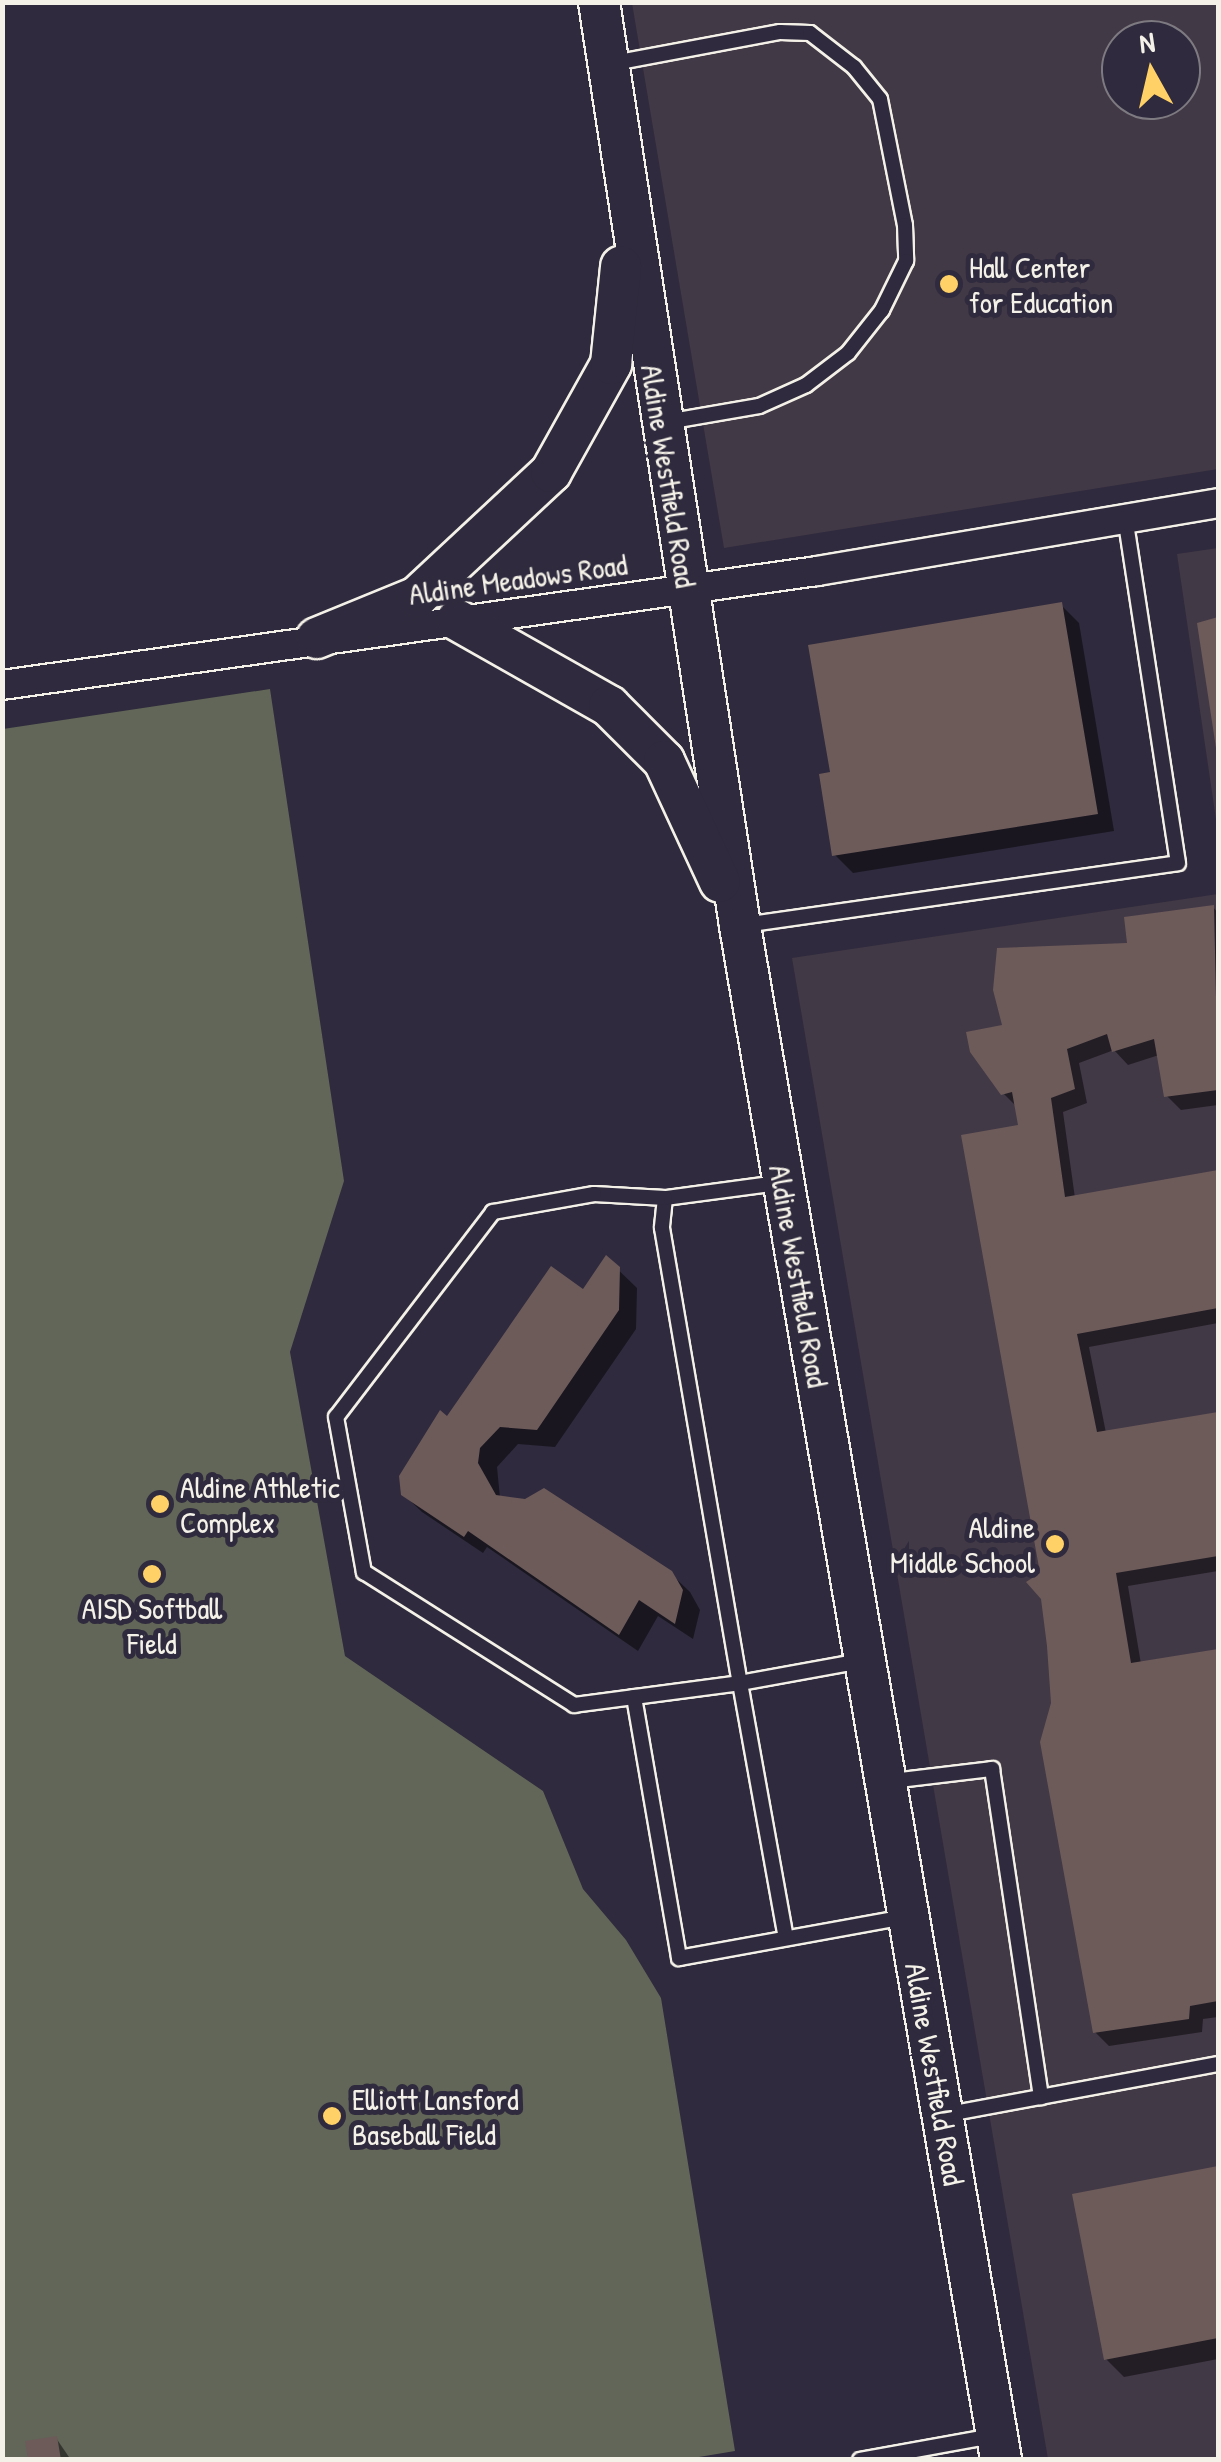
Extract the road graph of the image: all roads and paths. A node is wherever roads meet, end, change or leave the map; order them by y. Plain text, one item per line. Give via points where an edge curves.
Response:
1 (581, 2) edge
2 (599, 2) edge
3 (609, 77) junction
4 (627, 214) junction
5 (660, 423) junction
6 (1218, 503) edge
7 (1125, 516) junction
8 (688, 589) junction
9 (457, 620) junction
10 (317, 638) junction
11 (2, 685) edge
12 (740, 926) junction
13 (784, 1182) junction
14 (665, 1198) junction
15 (864, 1660) junction
16 (740, 1682) junction
17 (634, 1697) junction
18 (885, 1782) junction
19 (908, 1916) junction
20 (786, 1938) junction
21 (1218, 2064) edge
22 (1041, 2097) junction
23 (942, 2115) junction
24 (999, 2447) edge
25 (860, 2460) edge

1 - 3 main road, Aldine Westfield Road
2 - 3 main road, Aldine Westfield Road
3 - 4 main road, Aldine Westfield Road
3 - 5 lane via 780,32 810,34 854,67 880,99 905,225 906,261 882,310 848,353 806,385 759,406
4 - 5 main road, Aldine Westfield Road
4 - 10 main road via 611,364 551,472 417,596
5 - 8 main road, Aldine Westfield Road
6 - 7 street, Aldine Meadows Road
7 - 8 street, Aldine Meadows Road
7 - 12 lane via 1178,863
8 - 9 street, Aldine Meadows Road
8 - 12 main road, Aldine Westfield Road
9 - 10 street, Aldine Meadows Road
9 - 12 main road via 609,706 664,762
10 - 11 street, Aldine Meadows Road
12 - 13 main road, Aldine Westfield Road
13 - 14 lane
13 - 15 main road, Aldine Westfield Road
14 - 16 lane via 662,1228
14 - 17 lane via 594,1194 492,1212 336,1416 364,1572 574,1705
15 - 16 lane
15 - 18 main road, Aldine Westfield Road
16 - 17 lane
16 - 20 lane
17 - 20 lane via 679,1958
18 - 19 main road, Aldine Westfield Road
18 - 22 lane via 992,1769
19 - 20 lane
19 - 23 main road, Aldine Westfield Road
21 - 22 lane
22 - 23 lane
23 - 24 main road, Aldine Westfield Road
24 - 25 lane

